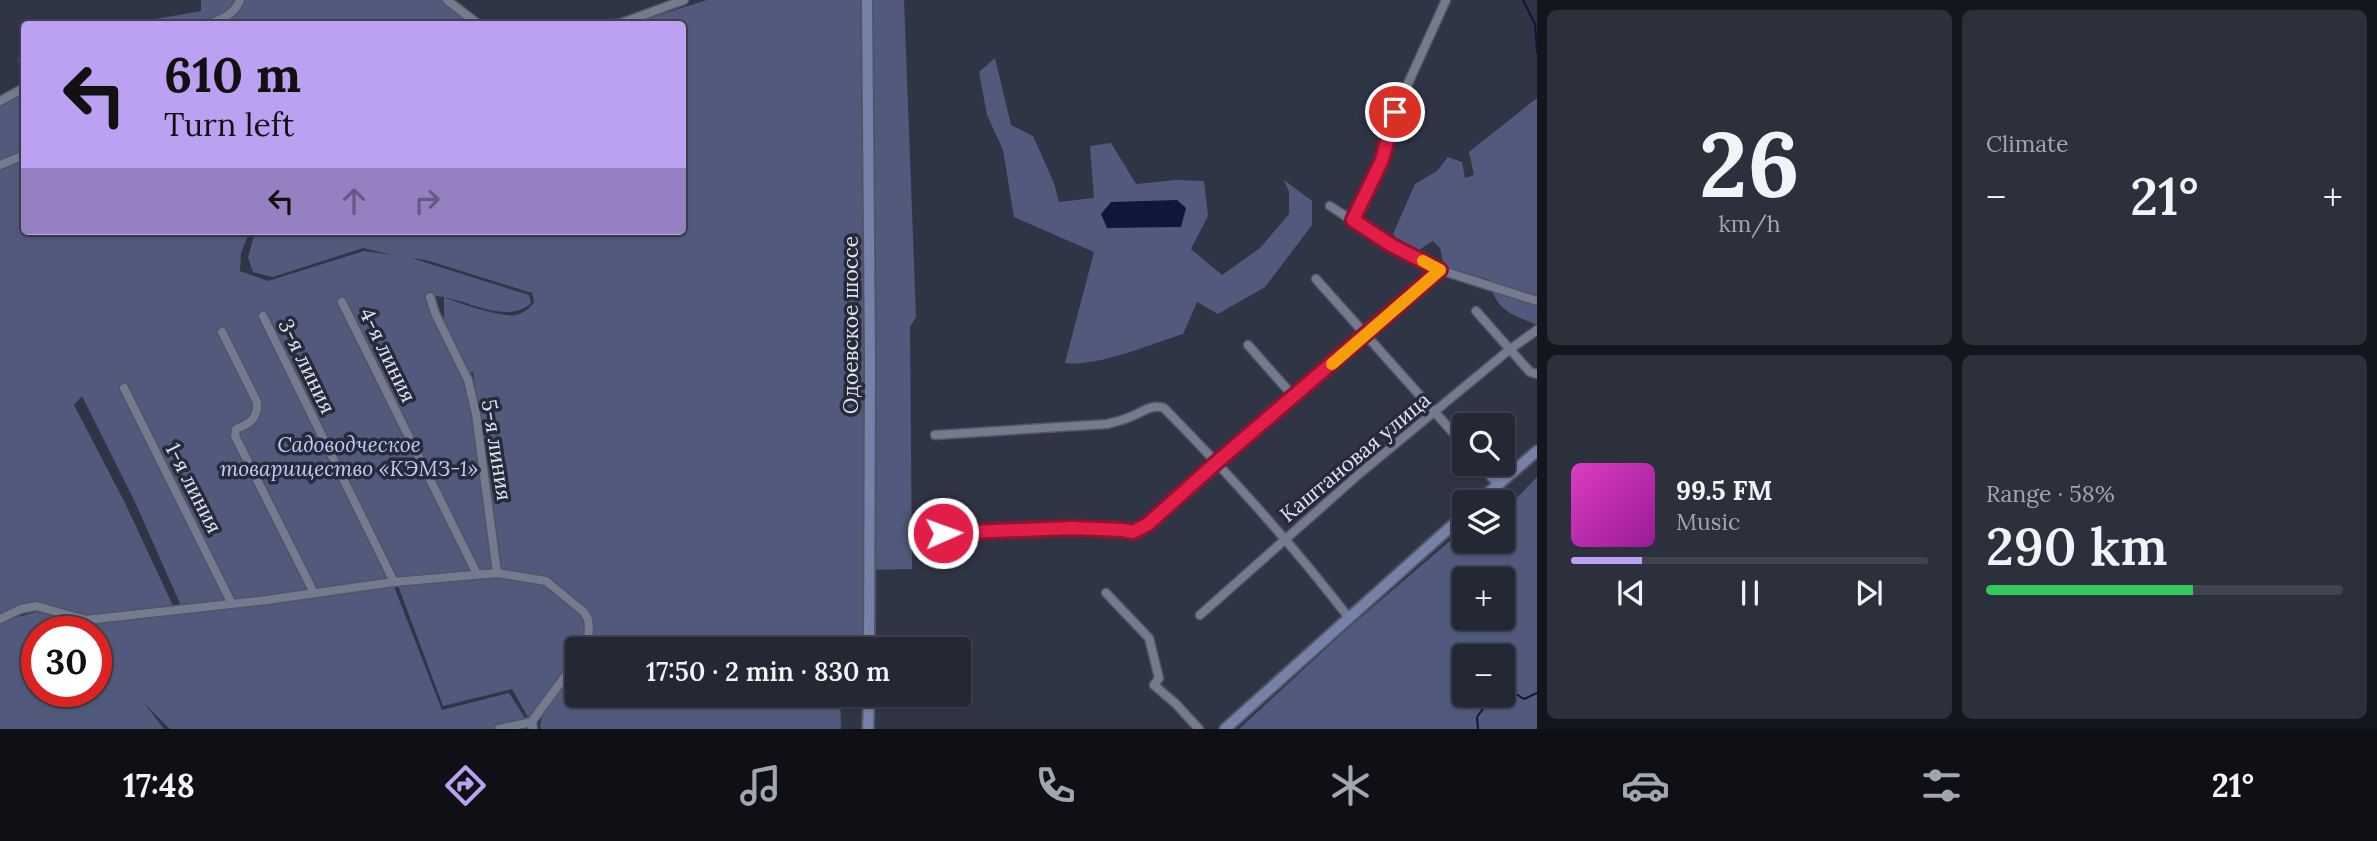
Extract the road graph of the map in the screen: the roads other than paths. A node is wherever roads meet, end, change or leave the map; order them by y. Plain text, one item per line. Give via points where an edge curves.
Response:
1 (240, 0) edge
2 (447, 0) edge
3 (684, 0) edge
4 (867, 0) edge
5 (1446, 0) edge
6 (216, 21) edge
7 (474, 21) edge
8 (628, 21) edge
9 (21, 90) edge
10 (0, 101) edge
11 (21, 156) edge
12 (0, 164) edge
13 (1330, 206) dead end
14 (1353, 220) junction
15 (1440, 270) junction
16 (1316, 279) dead end
17 (430, 298) dead end
18 (1537, 301) edge
19 (342, 302) dead end
20 (1476, 312) dead end
21 (263, 316) dead end
22 (1537, 330) edge
23 (222, 332) dead end
24 (1366, 334) junction
25 (1248, 345) dead end
26 (1509, 349) junction
27 (1537, 374) edge
28 (124, 388) dead end
29 (1294, 397) junction
30 (1435, 412) junction
31 (1452, 431) edge
32 (935, 435) dead end
33 (1537, 451) edge
34 (1217, 462) junction
35 (1490, 476) edge
36 (1498, 485) junction
37 (1492, 490) edge
38 (1452, 526) edge
39 (943, 533) dead end
40 (1284, 541) junction
41 (497, 573) junction
42 (477, 574) junction
43 (394, 582) junction
44 (314, 593) junction
45 (1106, 593) dead end
46 (232, 604) junction
47 (1200, 615) dead end
48 (1349, 618) junction
49 (0, 620) edge
50 (588, 637) edge
51 (869, 637) edge
52 (565, 678) edge
53 (869, 707) edge
54 (533, 725) edge
55 (499, 729) edge
56 (868, 729) edge
57 (1199, 729) edge
58 (1225, 729) edge

1 - 6 street
2 - 7 street
3 - 8 street
4 - 51 main road, Одоевское шоссе
5 - 14 street
9 - 10 street
11 - 12 street
13 - 14 street
14 - 15 street
15 - 18 street
15 - 24 street
16 - 24 street
17 - 41 street, 5-я линия via 468,380 477,414
19 - 42 street, 4-я линия
20 - 26 street
21 - 43 street, 3-я линия
22 - 26 street, Каштановая улица
23 - 44 street via 257,402 252,421 236,429 235,436
24 - 29 street
24 - 30 street
25 - 29 street
26 - 27 street
26 - 30 street, Каштановая улица
28 - 46 street, 1-я линия
29 - 34 street
30 - 31 street
30 - 40 street, Каштановая улица
32 - 34 street via 1107,424 1157,405
33 - 36 main road
34 - 39 street via 1133,532 1072,528
34 - 40 street
35 - 36 street
36 - 37 main road
38 - 48 main road
40 - 47 street, Каштановая улица
40 - 48 street
41 - 42 street
41 - 50 street via 547,581 584,612
42 - 43 street
43 - 44 street
44 - 46 street
45 - 57 street via 1149,638 1159,678 1154,685
46 - 49 street via 86,620 29,606
48 - 58 main road
52 - 54 street
53 - 56 main road
54 - 55 street

